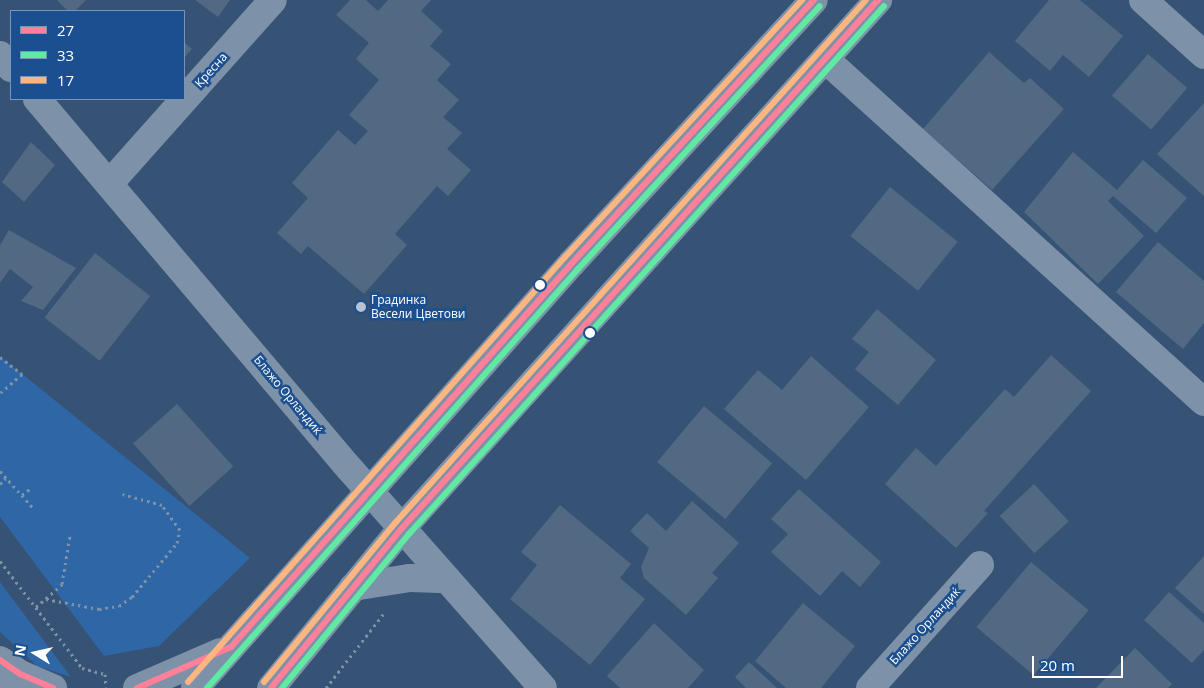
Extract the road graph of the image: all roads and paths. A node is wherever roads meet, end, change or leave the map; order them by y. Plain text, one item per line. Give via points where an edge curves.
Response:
1 (273, 0) edge
2 (814, 0) edge
3 (878, 0) edge
4 (1143, 0) edge
5 (0, 54) edge
6 (1204, 55) edge
7 (825, 59) junction
8 (10, 67) edge
9 (185, 99) edge
10 (38, 100) edge
11 (184, 100) edge
12 (109, 184) junction
13 (0, 357) edge
14 (0, 393) edge
15 (1204, 402) edge
16 (0, 471) edge
17 (6, 478) junction
18 (0, 484) edge
19 (31, 488) dead end
20 (368, 490) junction
21 (122, 494) dead end
22 (21, 495) junction
23 (33, 508) dead end
24 (402, 528) junction
25 (70, 535) dead end
26 (0, 561) edge
27 (980, 565) dead end
28 (410, 578) junction
29 (447, 579) junction
30 (352, 587) junction
31 (46, 599) junction
32 (36, 607) junction
33 (231, 647) junction
34 (0, 660) edge
35 (0, 683) edge
36 (4, 688) edge
37 (53, 688) edge
38 (106, 688) edge
39 (137, 688) edge
40 (195, 688) edge
41 (271, 688) edge
42 (326, 688) edge
43 (542, 688) edge
44 (870, 688) edge

1 - 9 street, Кресна
2 - 20 street
3 - 7 street
4 - 6 street
5 - 8 street
7 - 15 street
7 - 24 street
10 - 12 street, Блажо Орландиќ
11 - 12 street, Кресна
12 - 20 street, Блажо Орландиќ
13 - 14 path via 22,374
16 - 17 path
17 - 18 path
17 - 22 path
19 - 22 path
20 - 24 street, Блажо Орландиќ
20 - 33 street
21 - 31 path via 162,505 180,530 177,543 132,597 119,606 98,609
22 - 23 path
24 - 29 street, Блажо Орландиќ
24 - 30 street
25 - 31 path via 62,584
26 - 32 path
27 - 44 street, Блажо Орландиќ
28 - 29 street
28 - 30 street
28 - 42 path
29 - 43 street, Блажо Орландиќ
30 - 41 street
31 - 32 path
32 - 38 path via 82,668 105,674
33 - 39 street
33 - 40 street
34 - 37 street via 20,674
35 - 36 street

